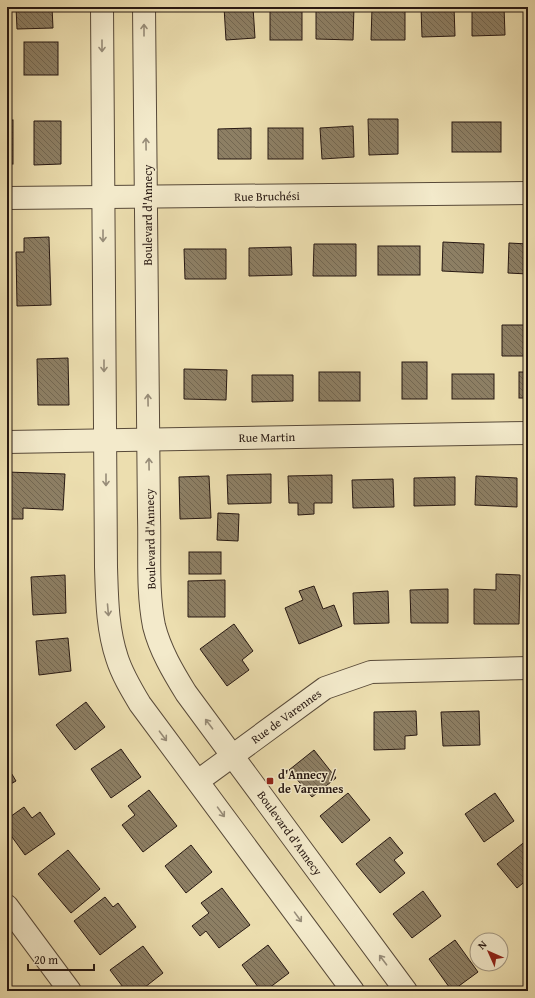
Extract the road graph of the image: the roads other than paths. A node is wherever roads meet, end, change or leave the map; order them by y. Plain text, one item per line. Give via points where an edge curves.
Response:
1 (102, 7) edge
2 (144, 7) edge
3 (528, 193) edge
4 (103, 197) junction
5 (147, 197) junction
6 (7, 198) edge
7 (528, 433) edge
8 (149, 439) junction
9 (105, 441) junction
10 (7, 442) edge
11 (528, 673) edge
12 (232, 755) junction
13 (198, 781) junction
14 (7, 906) edge
15 (70, 991) edge
16 (353, 991) edge
17 (406, 991) edge

1 -> 4 street
5 -> 2 street, Boulevard d'Annecy
3 - 5 street, Rue Bruchési
4 - 5 street, Rue Bruchési
4 - 6 street, Rue Bruchési
4 -> 9 street
8 -> 5 street, Boulevard d'Annecy
7 - 8 street, Rue Martin
8 - 9 street, Rue Martin
12 -> 8 street, Boulevard d'Annecy via 176,676 166,658 155,626 150,574
9 - 10 street, Rue Martin
9 -> 13 street via 107,594 115,650 123,674 140,704
11 - 12 street, Rue de Varennes via 371,672 325,688
12 - 13 street, Rue de Varennes
17 -> 12 street, Boulevard d'Annecy
13 -> 16 street
14 - 15 street

